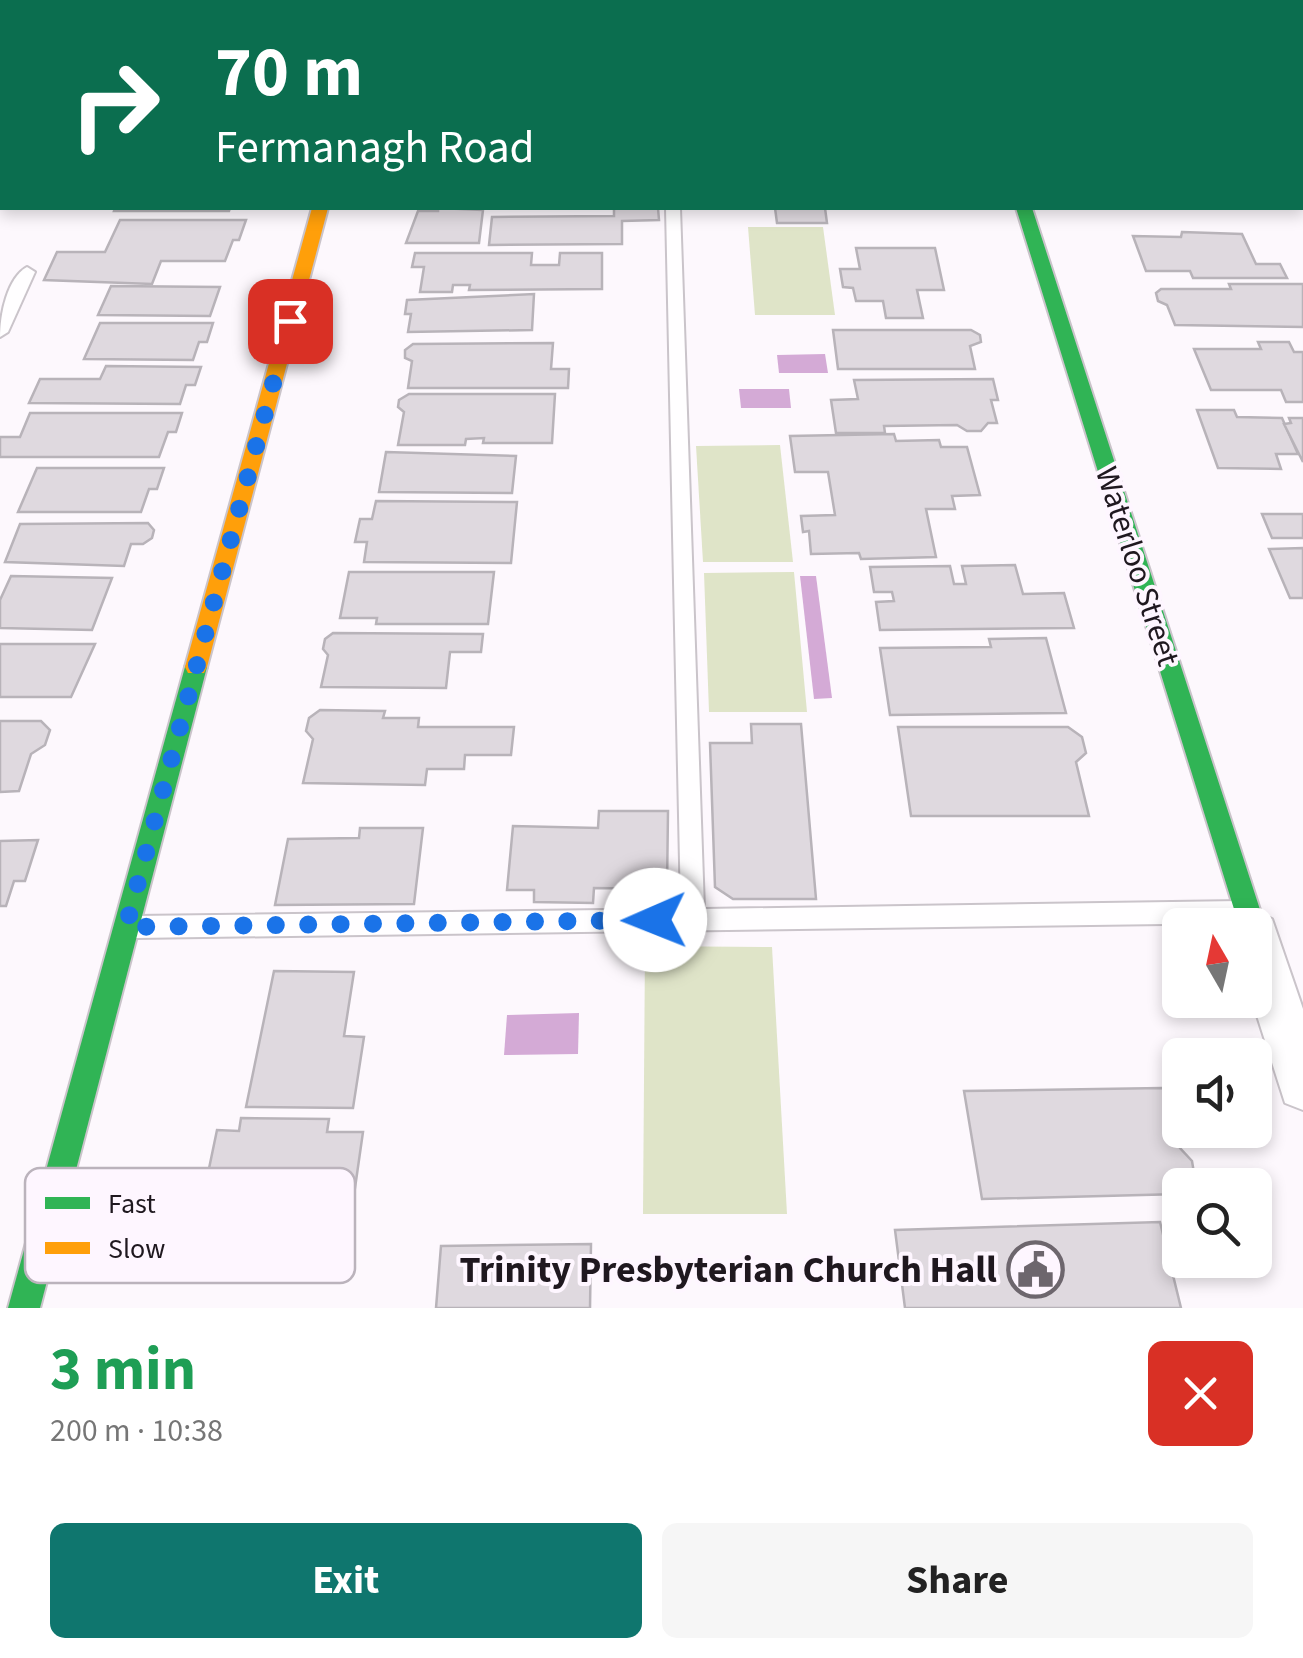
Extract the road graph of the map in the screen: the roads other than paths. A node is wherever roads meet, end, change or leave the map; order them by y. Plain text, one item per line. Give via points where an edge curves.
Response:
1 (319, 210) edge
2 (673, 210) edge
3 (1025, 210) edge
4 (28, 272) dead end
5 (0, 332) edge
6 (1247, 908) edge
7 (692, 920) junction
8 (1162, 923) edge
9 (126, 927) junction
10 (1272, 987) edge
11 (1303, 1085) edge
12 (61, 1168) edge
13 (31, 1283) edge
14 (24, 1308) edge

1 - 9 street
2 - 7 lane
3 - 6 street, Waterloo Street
4 - 5 lane
7 - 8 lane
7 - 9 lane
9 - 12 street
10 - 11 street, Waterloo Street
13 - 14 street

